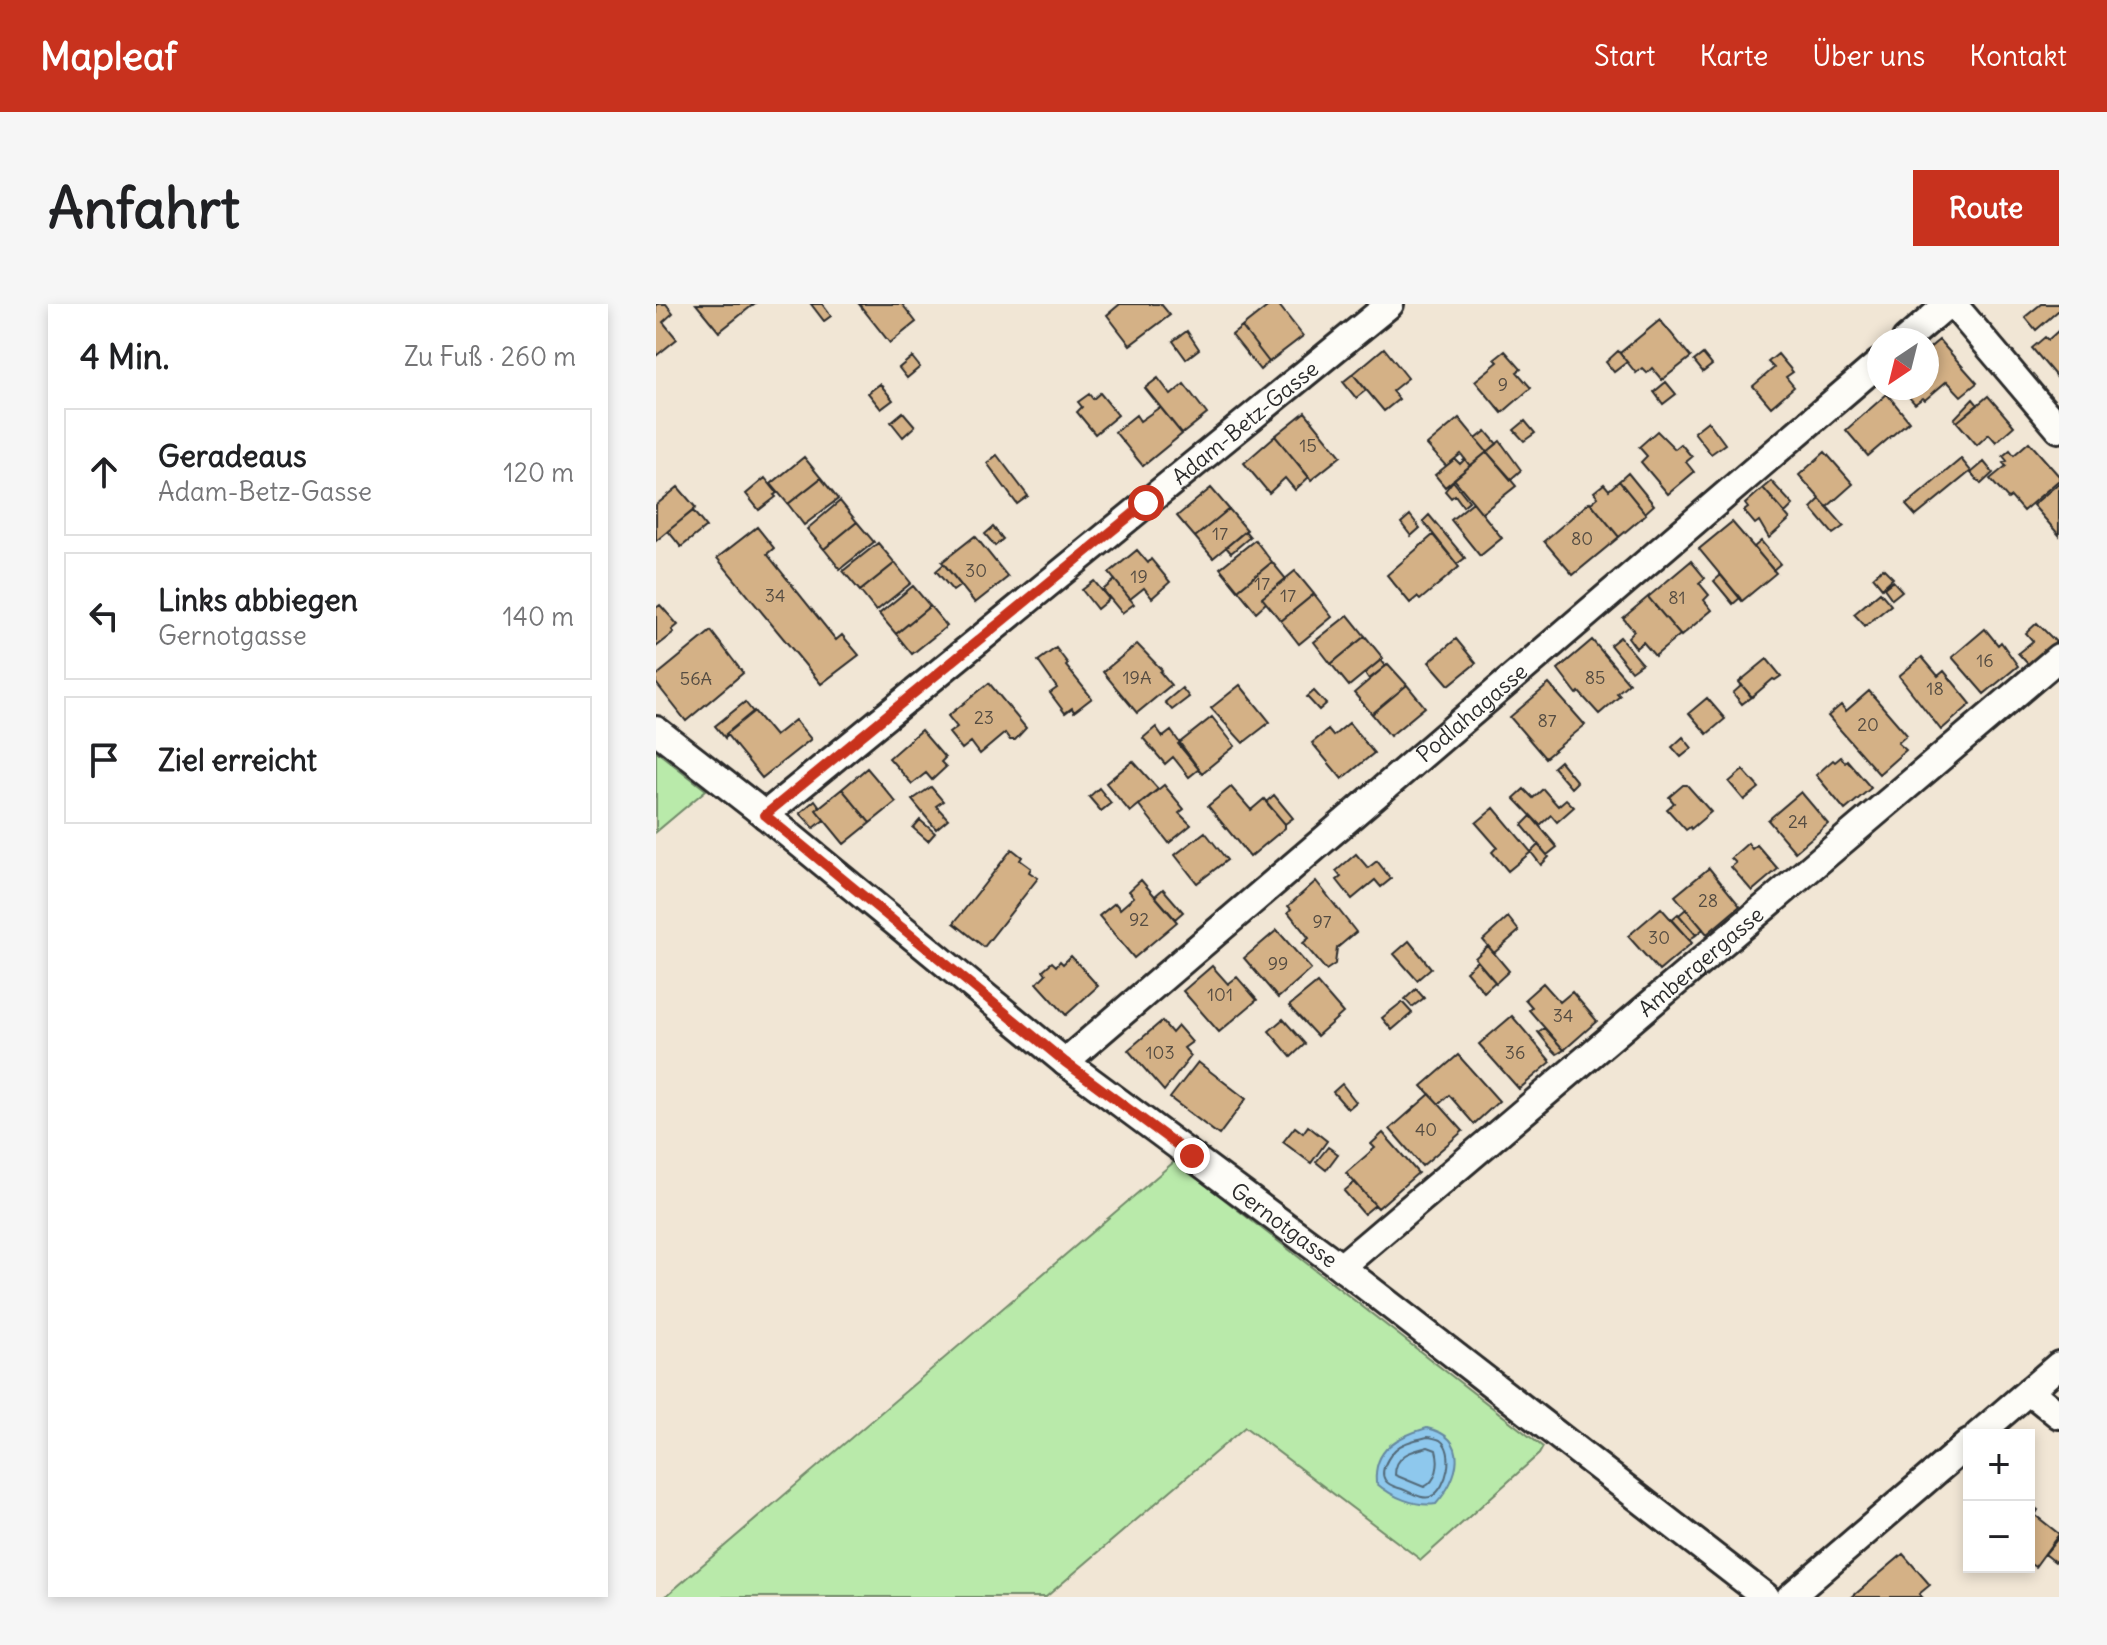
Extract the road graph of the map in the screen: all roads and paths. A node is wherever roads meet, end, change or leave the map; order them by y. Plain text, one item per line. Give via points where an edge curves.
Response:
1 (1390, 304) edge
2 (1951, 304) edge
3 (1921, 328) edge
4 (1867, 373) edge
5 (2059, 429) edge
6 (2059, 657) edge
7 (656, 730) edge
8 (765, 815) junction
9 (1065, 1062) junction
10 (1341, 1267) junction
11 (2059, 1365) edge
12 (2029, 1391) junction
13 (2059, 1415) edge
14 (1985, 1429) edge
15 (1963, 1448) edge
16 (1766, 1597) edge
17 (1790, 1597) edge

1 - 8 street, Adam-Betz-Gasse
2 - 3 street
2 - 5 street
4 - 9 street, Podlahagasse
6 - 10 street, Ambergergasse
7 - 8 street, Gernotgasse
8 - 9 street, Gernotgasse
9 - 10 street, Gernotgasse
10 - 16 street, Gernotgasse
11 - 12 street
12 - 13 street
12 - 14 street
15 - 17 street

